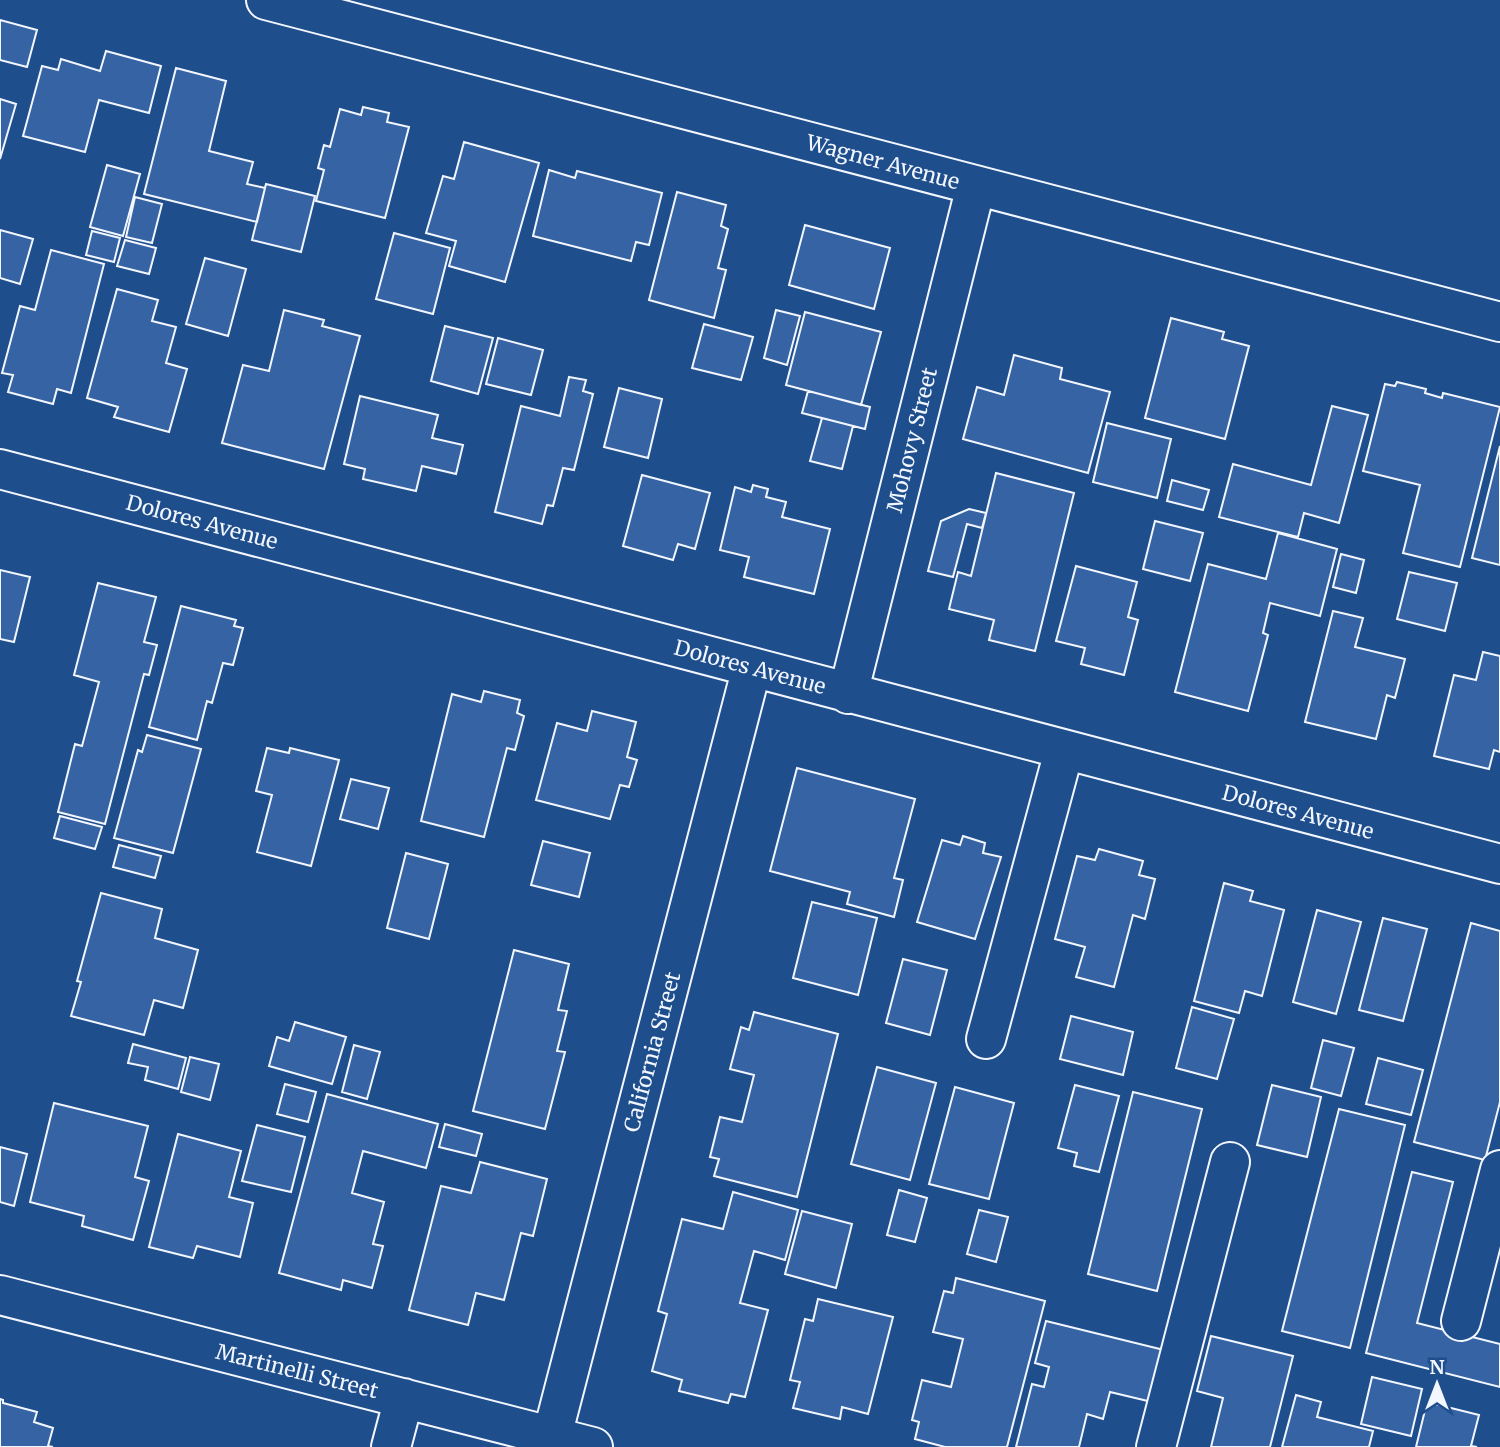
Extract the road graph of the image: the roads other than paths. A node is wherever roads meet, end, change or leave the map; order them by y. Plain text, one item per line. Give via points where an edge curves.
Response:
1 (266, 0) edge
2 (976, 186) junction
3 (1500, 322) edge
4 (0, 469) edge
5 (752, 667) junction
6 (848, 694) junction
7 (1064, 751) junction
8 (1500, 864) edge
9 (986, 1039) dead end
10 (1230, 1162) dead end
11 (1500, 1170) edge
12 (0, 1295) edge
13 (1461, 1321) dead end
14 (404, 1398) junction
15 (552, 1436) junction
16 (391, 1447) edge
17 (593, 1447) edge
18 (1156, 1447) edge

1 - 2 street, Wagner Avenue
2 - 3 street, Wagner Avenue
2 - 6 street, Mohovy Street
4 - 5 street, Dolores Avenue
5 - 6 street, Dolores Avenue
5 - 15 street, California Street
6 - 7 street, Dolores Avenue
7 - 8 street, Dolores Avenue
7 - 9 street
10 - 18 street
11 - 13 street
12 - 14 street, Martinelli Street
14 - 15 street, Martinelli Street
14 - 16 street
15 - 17 street, Martinelli Street

